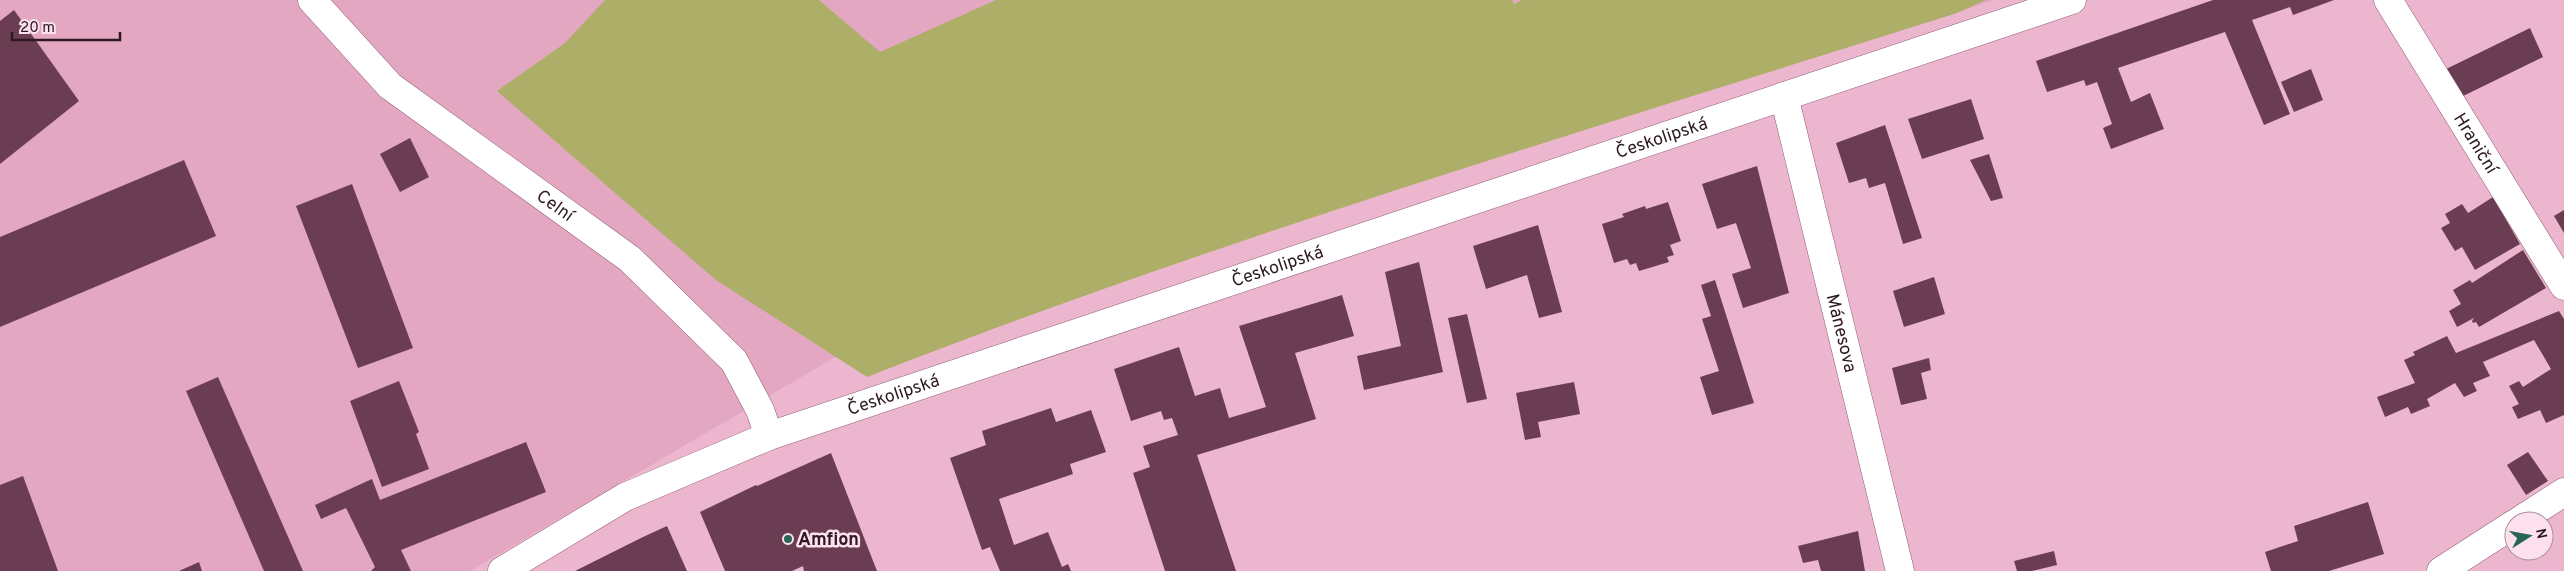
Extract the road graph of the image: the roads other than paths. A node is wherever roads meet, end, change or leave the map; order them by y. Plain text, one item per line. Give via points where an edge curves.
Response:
1 (312, 0) edge
2 (2072, 0) edge
3 (2388, 0) edge
4 (1784, 96) junction
5 (2564, 286) edge
6 (769, 436) junction
7 (2564, 492) edge
8 (2535, 511) edge
9 (2504, 531) edge
10 (502, 571) edge
11 (1900, 571) edge
12 (2442, 571) edge

1 - 6 street, Celní via 390,86 630,258 734,361 760,410
2 - 4 street, Českolipská
3 - 5 street, Hraniční
4 - 6 street, Českolipská
4 - 11 street, Mánesova
6 - 10 street, Českolipská via 625,497
7 - 8 street
9 - 12 street

